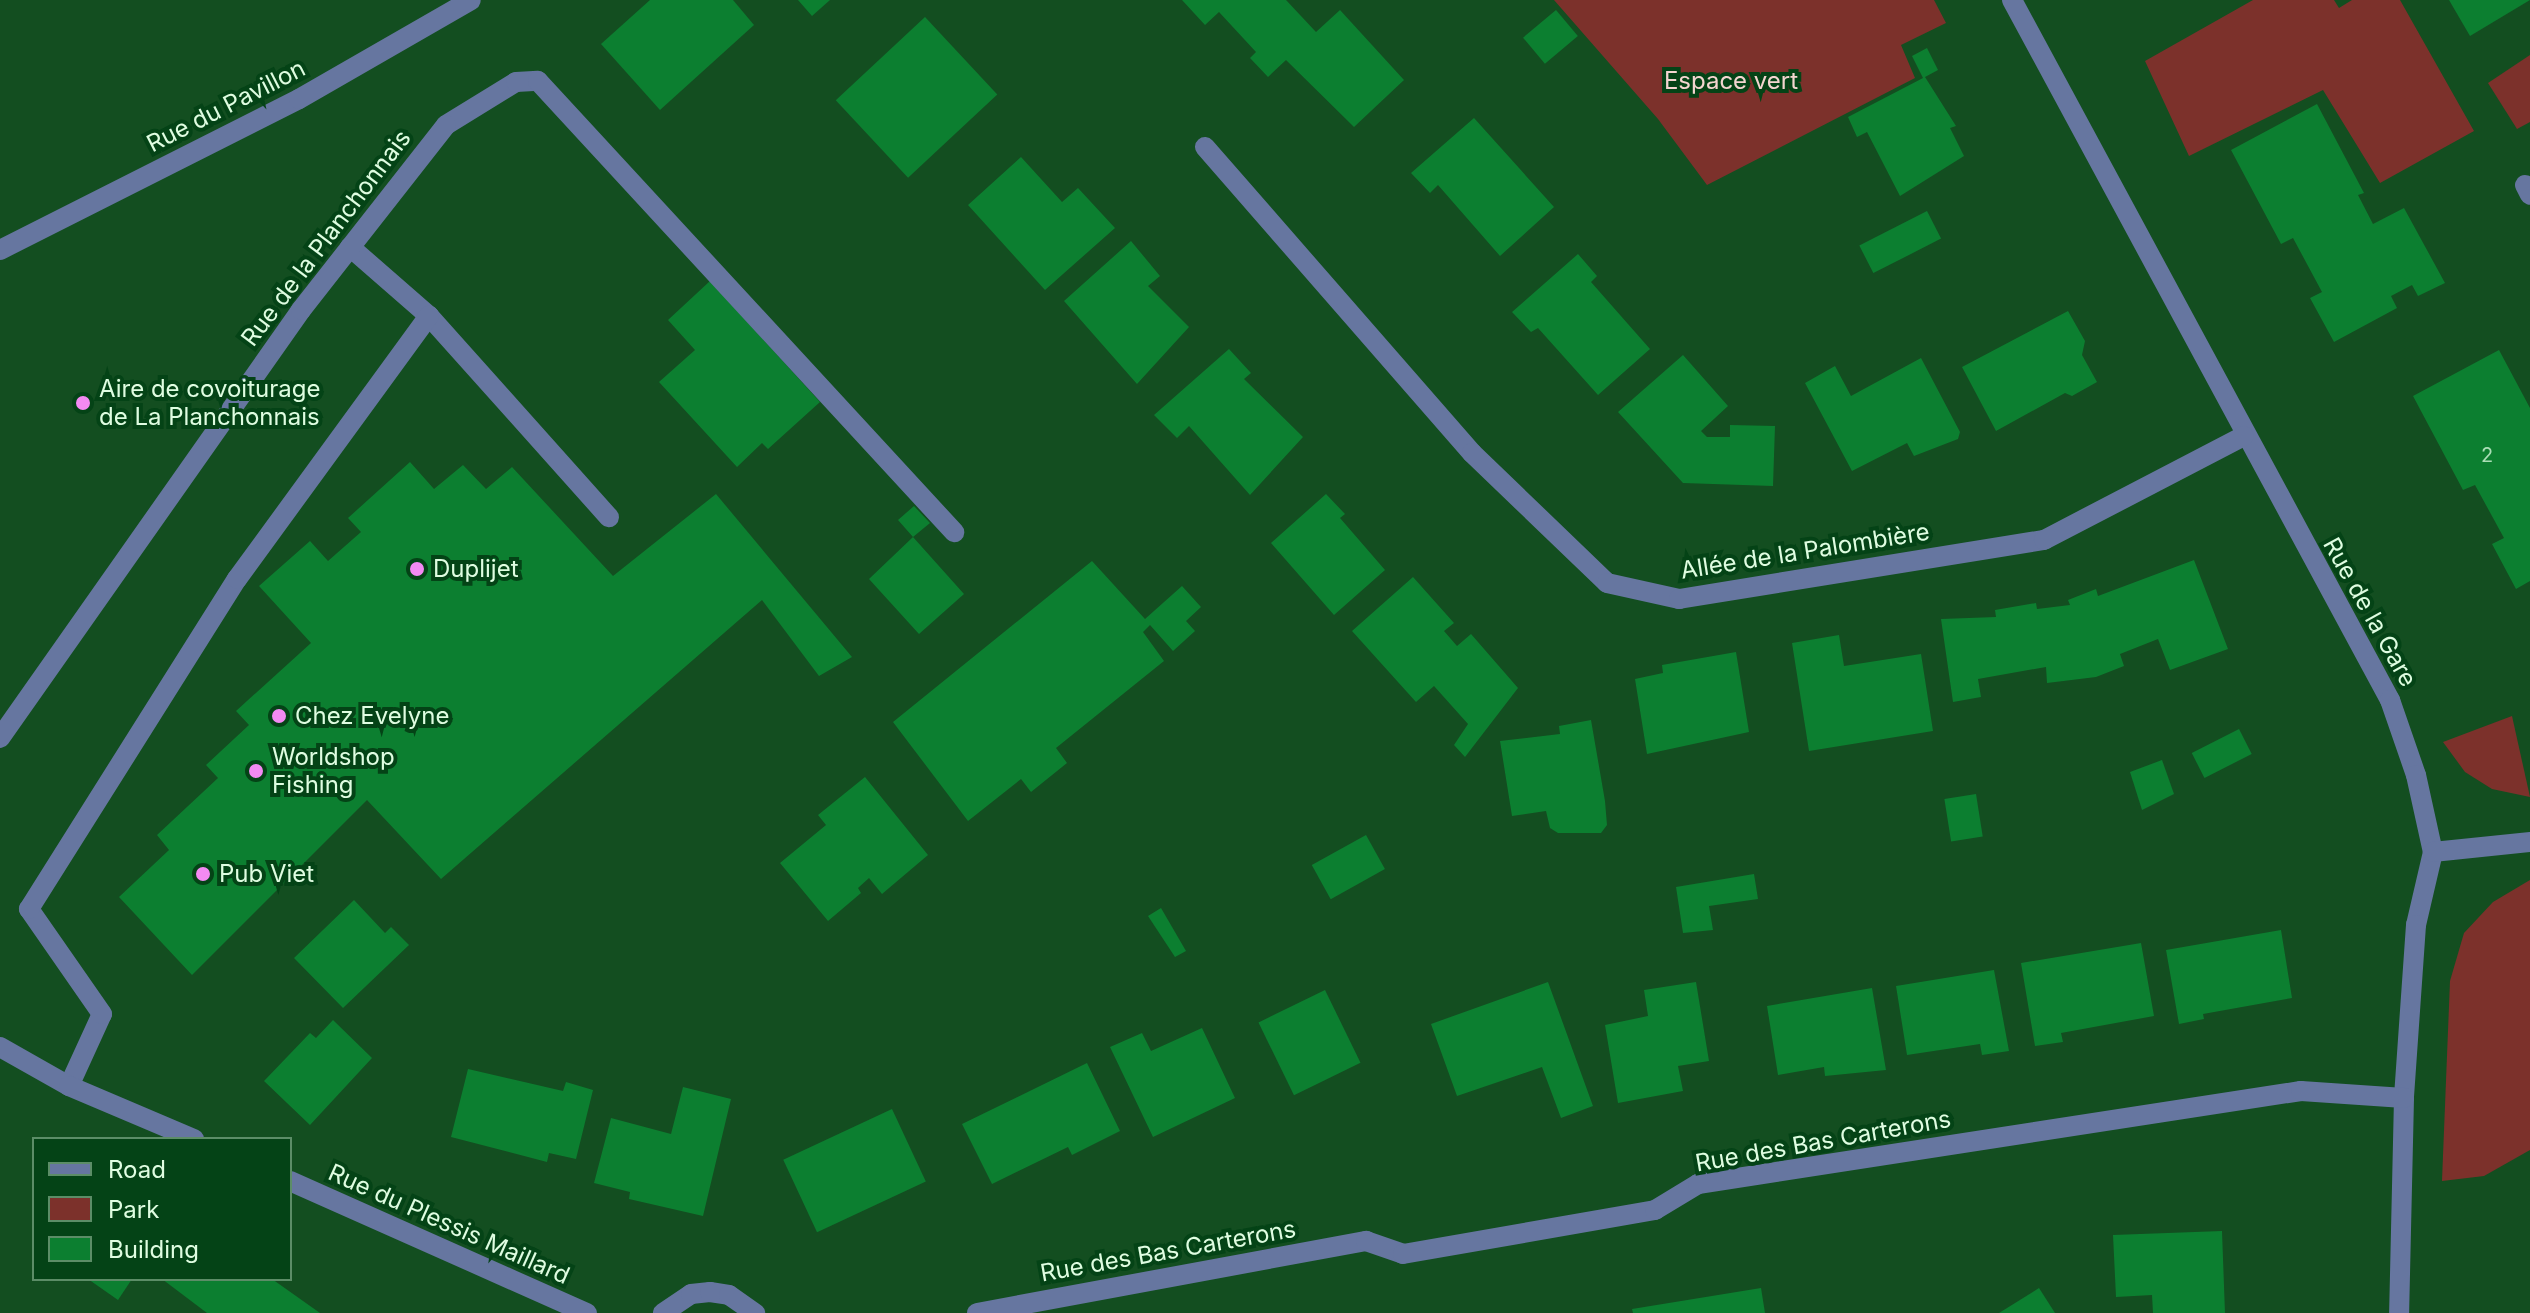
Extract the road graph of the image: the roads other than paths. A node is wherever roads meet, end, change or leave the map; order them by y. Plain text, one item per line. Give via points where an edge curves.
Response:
1 (471, 0) edge
2 (2012, 0) edge
3 (1205, 147) dead end
4 (350, 247) junction
5 (0, 250) edge
6 (429, 316) junction
7 (2244, 436) junction
8 (609, 517) dead end
9 (954, 532) dead end
10 (0, 738) edge
11 (2530, 842) edge
12 (2433, 852) junction
13 (0, 1047) edge
14 (69, 1086) junction
15 (2404, 1098) junction
16 (189, 1137) edge
17 (292, 1182) edge
18 (587, 1313) edge
19 (663, 1313) edge
20 (755, 1313) edge
21 (977, 1313) edge
22 (2399, 1313) edge

1 - 5 street, Rue du Pavillon via 299,99
2 - 7 street, Rue de la Gare
3 - 7 street, Allée de la Palombière via 1472,453 1607,583 1679,599 2044,540
4 - 6 street
4 - 9 street, Rue de la Planchonnais via 446,125 516,82 538,81
4 - 10 street, Rue de la Planchonnais
6 - 8 street
6 - 14 street via 237,579 29,909 102,1014
7 - 12 street, Rue de la Gare via 2390,700 2416,775
11 - 12 street
12 - 15 street, Rue de la Gare via 2416,925
13 - 14 street
14 - 16 street
15 - 21 street, Rue des Bas Carterons via 2301,1091 1698,1184 1655,1210 1403,1254 1366,1241
15 - 22 street, Rue de la Gare
17 - 18 street, Rue du Plessis Maillard
19 - 20 street via 691,1294 710,1292 729,1295

